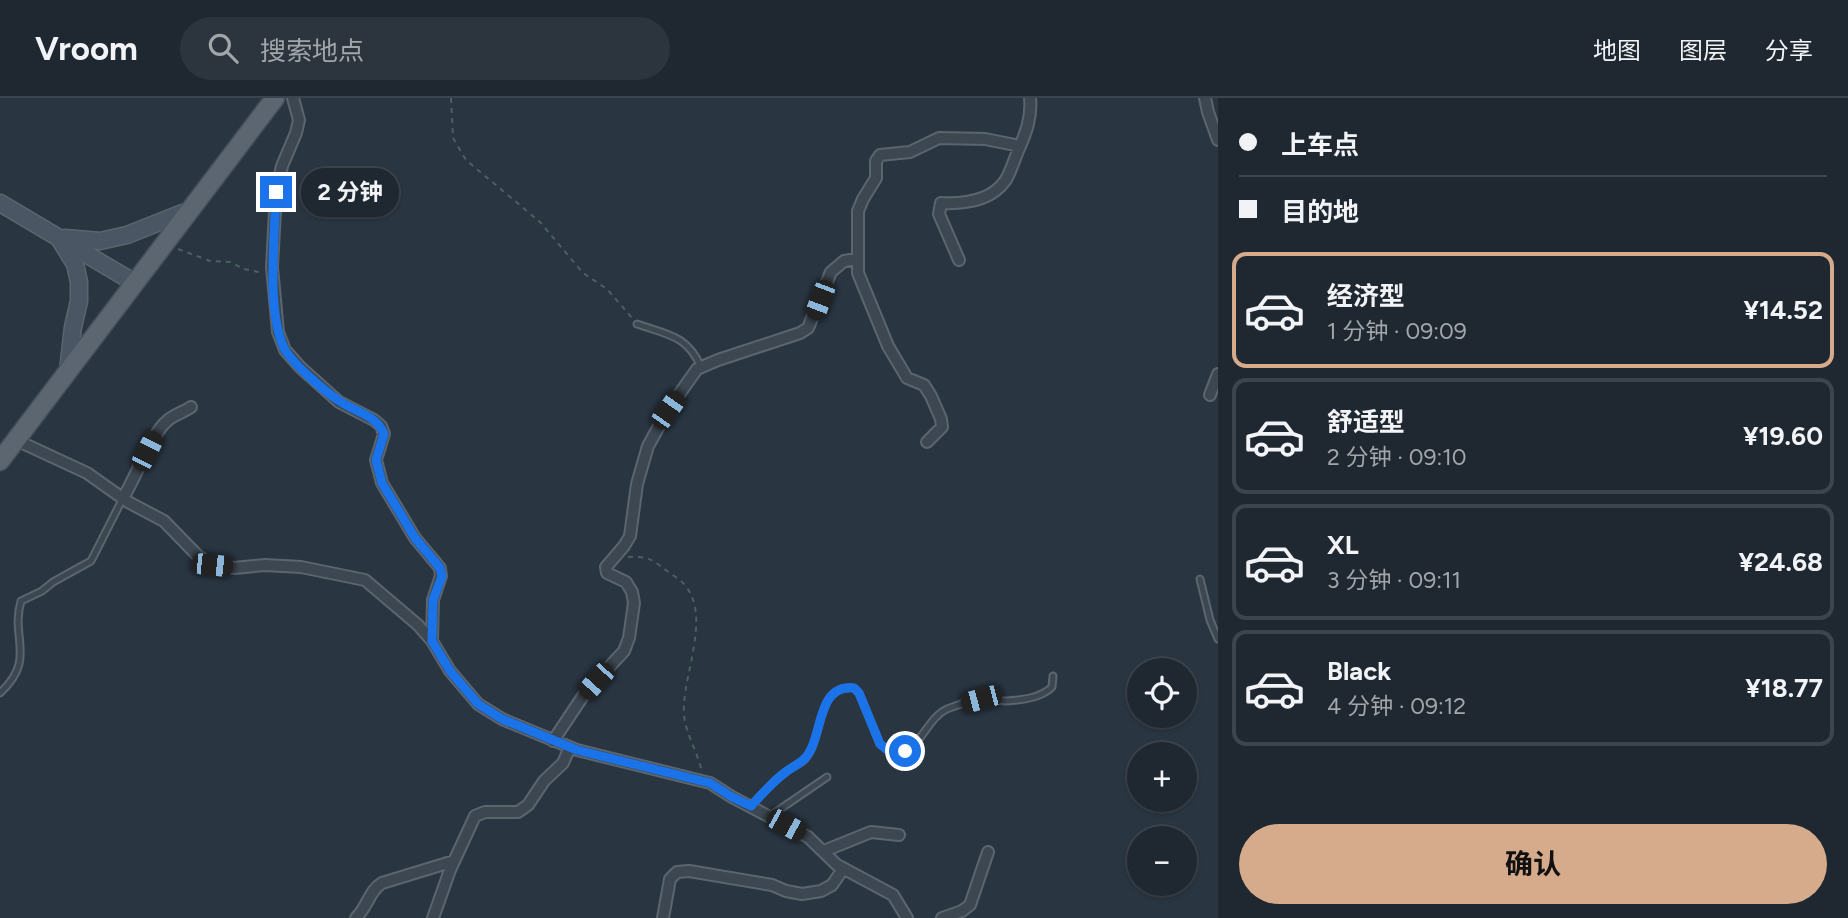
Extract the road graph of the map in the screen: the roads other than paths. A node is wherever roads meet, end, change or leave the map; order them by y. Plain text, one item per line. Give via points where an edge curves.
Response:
1 (275, 98) edge
2 (293, 98) edge
3 (1030, 98) edge
4 (1205, 98) edge
5 (1215, 124) edge
6 (1218, 140) edge
7 (1020, 146) junction
8 (0, 203) edge
9 (190, 211) junction
10 (59, 238) junction
11 (857, 259) junction
12 (959, 260) dead end
13 (135, 283) junction
14 (637, 324) road end
15 (701, 367) junction
16 (68, 371) junction
17 (1218, 374) edge
18 (1210, 395) dead end
19 (191, 407) dead end
20 (16, 440) junction
21 (927, 442) dead end
22 (1, 458) edge
23 (123, 498) junction
24 (1200, 579) dead end
25 (1218, 639) edge
26 (432, 641) junction
27 (1053, 676) dead end
28 (0, 693) edge
29 (553, 741) junction
30 (570, 747) junction
31 (827, 777) dead end
32 (751, 806) junction
33 (769, 816) junction
34 (899, 835) dead end
35 (824, 851) junction
36 (988, 852) dead end
37 (454, 861) junction
38 (844, 869) junction
39 (356, 918) edge
40 (433, 918) edge
41 (663, 918) edge
42 (907, 918) edge
43 (942, 918) edge

1 - 9 main road
2 - 26 street via 299,120 276,192 273,274 278,332 285,350 339,402 381,426 384,434 376,460 382,483 442,576 433,600
3 - 7 street via 1032,112
4 - 5 street
5 - 6 street
7 - 11 street via 985,139 939,138 910,152 880,155 876,178 858,211
7 - 12 street via 1005,181 994,192 981,200 941,203 938,208
8 - 10 main road
9 - 10 main road via 100,241
9 - 13 main road
10 - 13 main road
10 - 16 main road via 75,264 79,282
11 - 15 street via 844,261 831,272 808,328
11 - 21 street via 868,302 888,346 907,378 924,385 941,419 942,427
13 - 16 main road
14 - 15 lane via 684,342
15 - 29 street via 648,446 630,536 606,567 607,573 626,582 632,592 624,651 585,693
16 - 20 main road
17 - 18 street
19 - 23 street via 166,421
20 - 22 main road
20 - 23 street via 87,473
23 - 26 street via 164,521 212,565 301,567 365,580
23 - 28 lane via 92,561 22,601 18,611 22,654 16,676
24 - 25 lane
26 - 29 street via 478,704
27 - 32 lane via 1052,687 1042,695 1006,701 981,699 942,712 915,746 896,751 880,744 859,693 854,688 839,688 820,718 812,749
29 - 30 street
30 - 32 street via 710,783
30 - 37 street via 563,763 544,780 528,805 518,812 475,816
31 - 33 lane
32 - 33 street
33 - 35 street
34 - 35 street via 871,832
35 - 38 street
36 - 43 street via 970,905
37 - 39 street via 375,887
37 - 40 street
38 - 41 street via 832,885 802,894 772,885 677,872 670,879
38 - 42 street via 893,895

